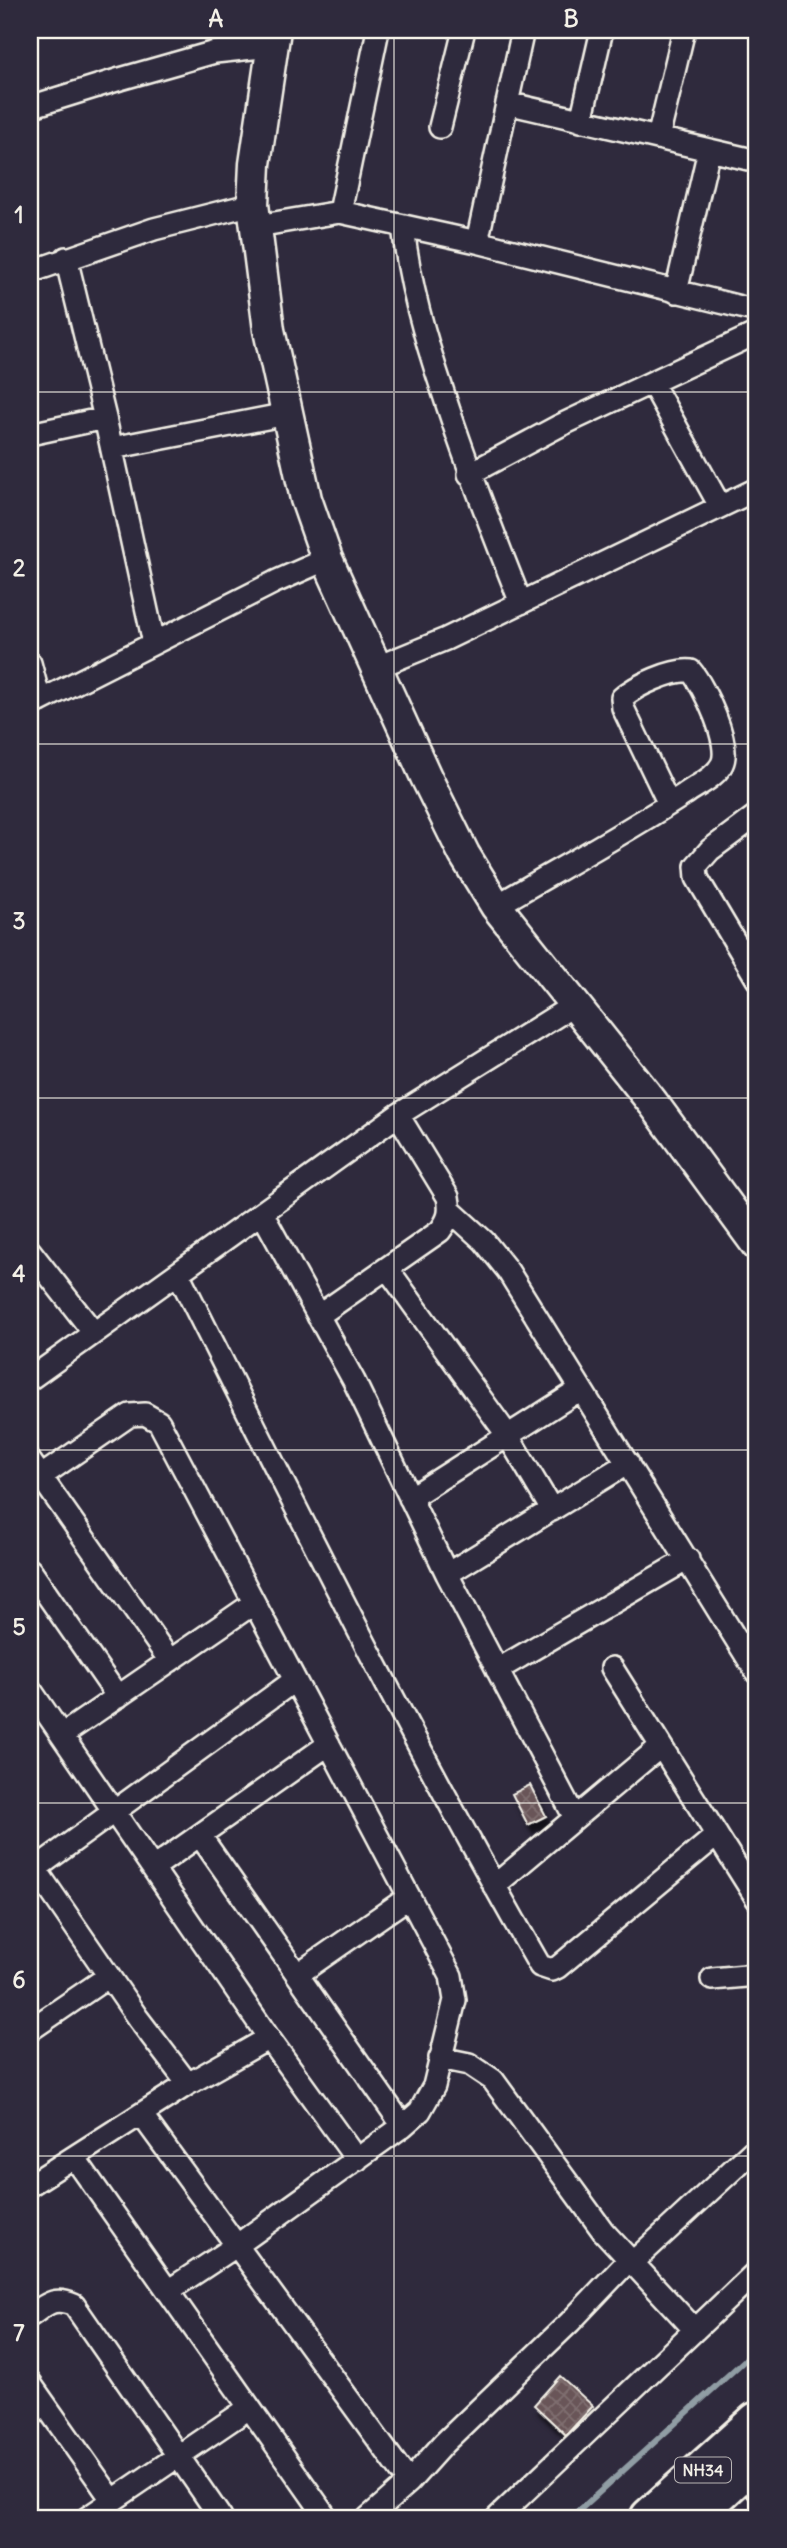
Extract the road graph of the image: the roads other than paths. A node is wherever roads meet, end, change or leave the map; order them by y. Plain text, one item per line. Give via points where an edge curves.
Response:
1 (378, 30) edge
2 (464, 30) edge
3 (523, 30) edge
4 (602, 30) edge
5 (684, 30) edge
6 (273, 38) edge
7 (507, 103) junction
8 (30, 107) edge
9 (581, 121) junction
10 (440, 127) dead end
11 (658, 138) junction
12 (709, 150) junction
13 (757, 161) edge
14 (340, 212) junction
15 (255, 215) junction
16 (403, 226) junction
17 (477, 242) junction
18 (66, 258) junction
19 (30, 272) edge
20 (676, 292) junction
21 (757, 311) edge
22 (757, 333) edge
23 (652, 383) junction
24 (287, 414) junction
25 (105, 418) junction
26 (30, 434) edge
27 (112, 448) junction
28 (469, 474) junction
29 (757, 489) edge
30 (720, 506) junction
31 (327, 559) junction
32 (521, 603) junction
33 (154, 643) junction
34 (30, 663) edge
35 (375, 668) junction
36 (35, 703) edge
37 (669, 804) junction
38 (757, 815) edge
39 (496, 906) junction
40 (757, 979) edge
41 (574, 1004) junction
42 (398, 1115) junction
43 (451, 1211) junction
44 (262, 1213) junction
45 (757, 1245) edge
46 (30, 1251) edge
47 (387, 1268) junction
48 (178, 1273) junction
49 (318, 1316) junction
50 (94, 1333) junction
51 (30, 1378) edge
52 (581, 1389) junction
53 (508, 1436) junction
54 (628, 1463) junction
55 (33, 1474) edge
56 (410, 1497) junction
57 (552, 1510) junction
58 (688, 1559) junction
59 (30, 1570) edge
60 (447, 1574) junction
61 (254, 1603) junction
62 (170, 1661) junction
63 (612, 1668) dead end
64 (497, 1670) junction
65 (757, 1672) edge
66 (295, 1680) junction
67 (30, 1689) edge
68 (118, 1697) junction
69 (62, 1735) junction
70 (329, 1744) junction
71 (661, 1746) junction
72 (114, 1812) junction
73 (575, 1818) junction
74 (717, 1835) junction
75 (201, 1836) junction
76 (32, 1865) edge
77 (153, 1868) junction
78 (494, 1886) junction
79 (410, 1898) junction
80 (757, 1899) edge
81 (298, 1974) junction
82 (757, 1975) edge
83 (109, 1976) junction
84 (712, 1979) dead end
85 (30, 2029) edge
86 (269, 2038) junction
87 (440, 2058) junction
88 (188, 2084) junction
89 (141, 2114) junction
90 (403, 2126) junction
91 (757, 2147) edge
92 (74, 2157) junction
93 (357, 2160) junction
94 (30, 2185) edge
95 (236, 2246) junction
96 (631, 2261) junction
97 (757, 2271) edge
98 (168, 2291) junction
99 (30, 2316) edge
100 (695, 2330) junction
101 (30, 2383) edge
102 (249, 2408) junction
103 (757, 2422) edge
104 (177, 2455) junction
105 (743, 2471) edge
106 (409, 2482) junction
107 (113, 2501) junction
108 (87, 2518) edge
109 (221, 2518) edge
110 (327, 2518) edge
111 (368, 2518) edge
112 (498, 2518) edge
113 (650, 2518) edge
114 (691, 2518) edge

1 - 14 street
2 - 10 street
3 - 7 street
4 - 9 street
5 - 11 street
6 - 8 street
6 - 15 street via 255,164
7 - 9 street
7 - 17 street
9 - 11 street
11 - 12 street
12 - 13 street
12 - 20 street
14 - 15 street
14 - 16 street
15 - 18 street via 154,229
15 - 24 street via 268,330
16 - 17 street
16 - 28 street via 412,285
17 - 20 street
18 - 19 street
18 - 25 street
20 - 21 street
22 - 23 street
23 - 28 street
23 - 30 street
24 - 27 street
24 - 31 street via 306,499
25 - 26 street
25 - 27 street
27 - 33 street
28 - 32 street
29 - 30 street
30 - 32 street
31 - 33 street
31 - 35 street
32 - 35 street
33 - 36 street
34 - 36 street
35 - 39 street via 464,854
37 - 37 street via 716,773 726,752 700,682 691,671 680,670 622,698
37 - 39 street
38 - 40 street via 696,866 697,877
39 - 41 street
41 - 42 street
41 - 45 street
42 - 43 street via 448,1197
42 - 44 street
43 - 47 street via 440,1231
43 - 52 street via 508,1271
44 - 48 street
44 - 49 street
46 - 50 street
47 - 49 street
47 - 53 street
48 - 50 street
48 - 78 street via 343,1601
49 - 56 street
50 - 51 street
52 - 53 street
52 - 54 street
53 - 56 street
53 - 57 street
54 - 57 street
54 - 58 street
55 - 61 street via 130,1415 145,1415 159,1422
55 - 62 street
56 - 60 street
57 - 60 street
58 - 64 street
58 - 65 street
59 - 68 street
60 - 64 street
61 - 62 street
61 - 66 street
62 - 68 street
63 - 71 street
64 - 73 street
66 - 70 street
66 - 72 street
67 - 69 street
68 - 69 street
69 - 72 street
70 - 75 street
70 - 79 street
71 - 73 street
71 - 74 street
72 - 76 street
72 - 77 street
73 - 78 street
74 - 78 street via 552,1970 540,1966
74 - 80 street
75 - 77 street
75 - 81 street
76 - 83 street
77 - 86 street
79 - 81 street
79 - 87 street via 451,1976 455,2000
81 - 90 street
82 - 84 street
83 - 85 street
83 - 88 street
86 - 88 street
86 - 93 street
87 - 90 street via 434,2086 420,2111
87 - 96 street via 469,2064 493,2080 603,2231
88 - 89 street
89 - 92 street
89 - 95 street
90 - 93 street
91 - 96 street
92 - 94 street
92 - 98 street
93 - 95 street
95 - 98 street
95 - 106 street
96 - 100 street
96 - 106 street
97 - 100 street
98 - 102 street
99 - 104 street via 48,2303 62,2300 74,2305
100 - 112 street
101 - 107 street
102 - 104 street
102 - 110 street
103 - 105 highway, NH34
104 - 107 street
104 - 109 street
105 - 113 highway, NH34
105 - 114 highway, NH34
106 - 111 street
107 - 108 street

